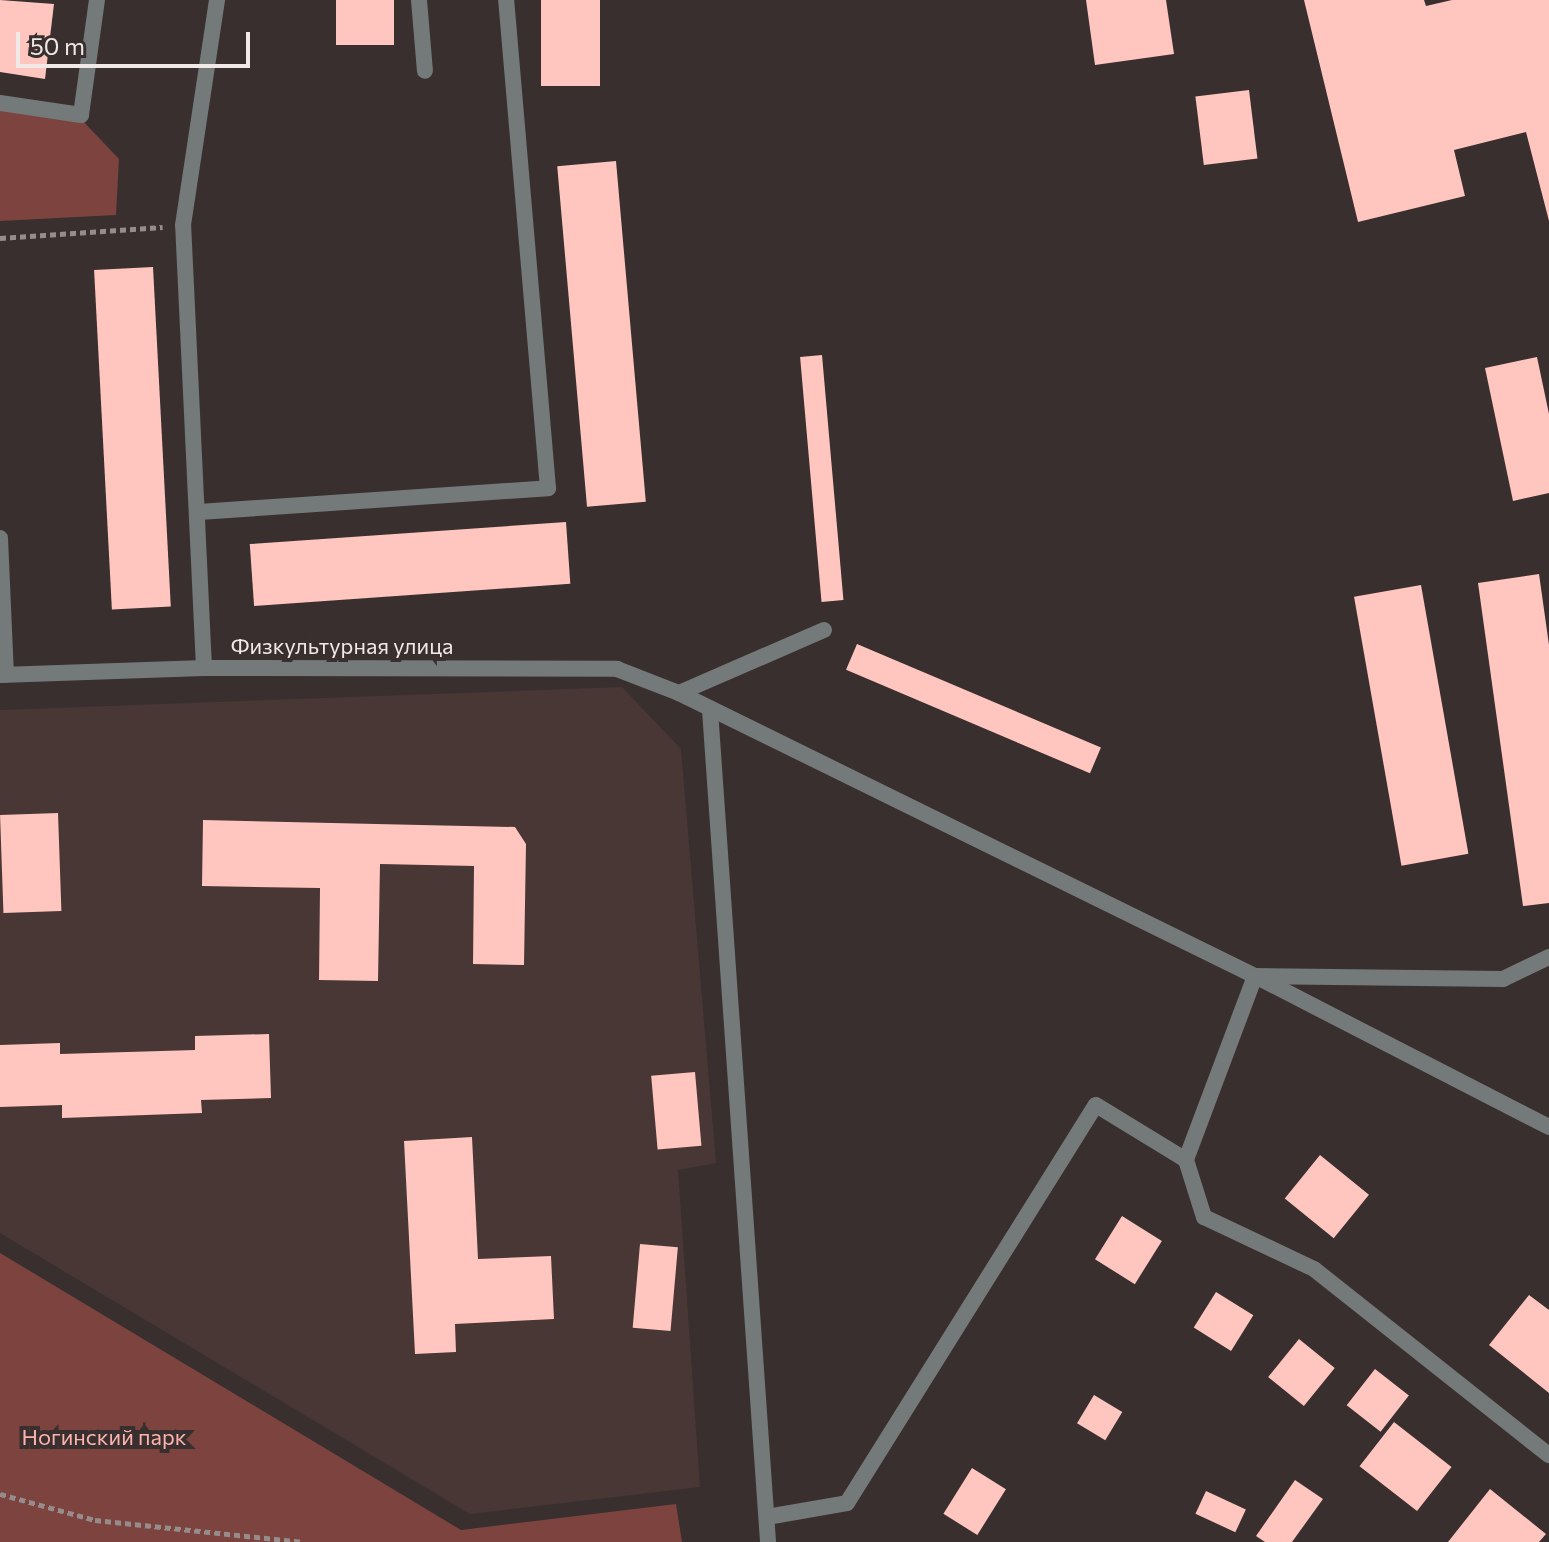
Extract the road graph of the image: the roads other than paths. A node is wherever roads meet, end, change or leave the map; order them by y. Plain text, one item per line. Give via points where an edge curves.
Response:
1 (97, 0) edge
2 (217, 0) edge
3 (419, 0) edge
4 (506, 0) edge
5 (425, 71) dead end
6 (0, 103) edge
7 (199, 512) junction
8 (0, 538) edge
9 (824, 630) dead end
10 (204, 668) junction
11 (3, 675) edge
12 (679, 693) junction
13 (710, 710) junction
14 (1549, 957) edge
15 (1255, 976) junction
16 (1549, 1127) edge
17 (1186, 1160) junction
18 (1549, 1455) edge
19 (767, 1517) junction
20 (768, 1542) edge

1 - 6 street via 81,115
2 - 7 street via 183,225
3 - 5 street
4 - 7 street via 548,488
7 - 10 street
8 - 11 street
9 - 12 street
10 - 11 street, Физкультурная улица
10 - 12 street, Физкультурная улица via 617,669
12 - 13 street, Физкультурная улица
13 - 15 street, Физкультурная улица
13 - 19 street
14 - 15 street via 1503,979
15 - 16 street, Физкультурная улица
15 - 17 street
17 - 18 street via 1204,1217 1314,1269
17 - 19 street via 1096,1105 847,1503
19 - 20 street

